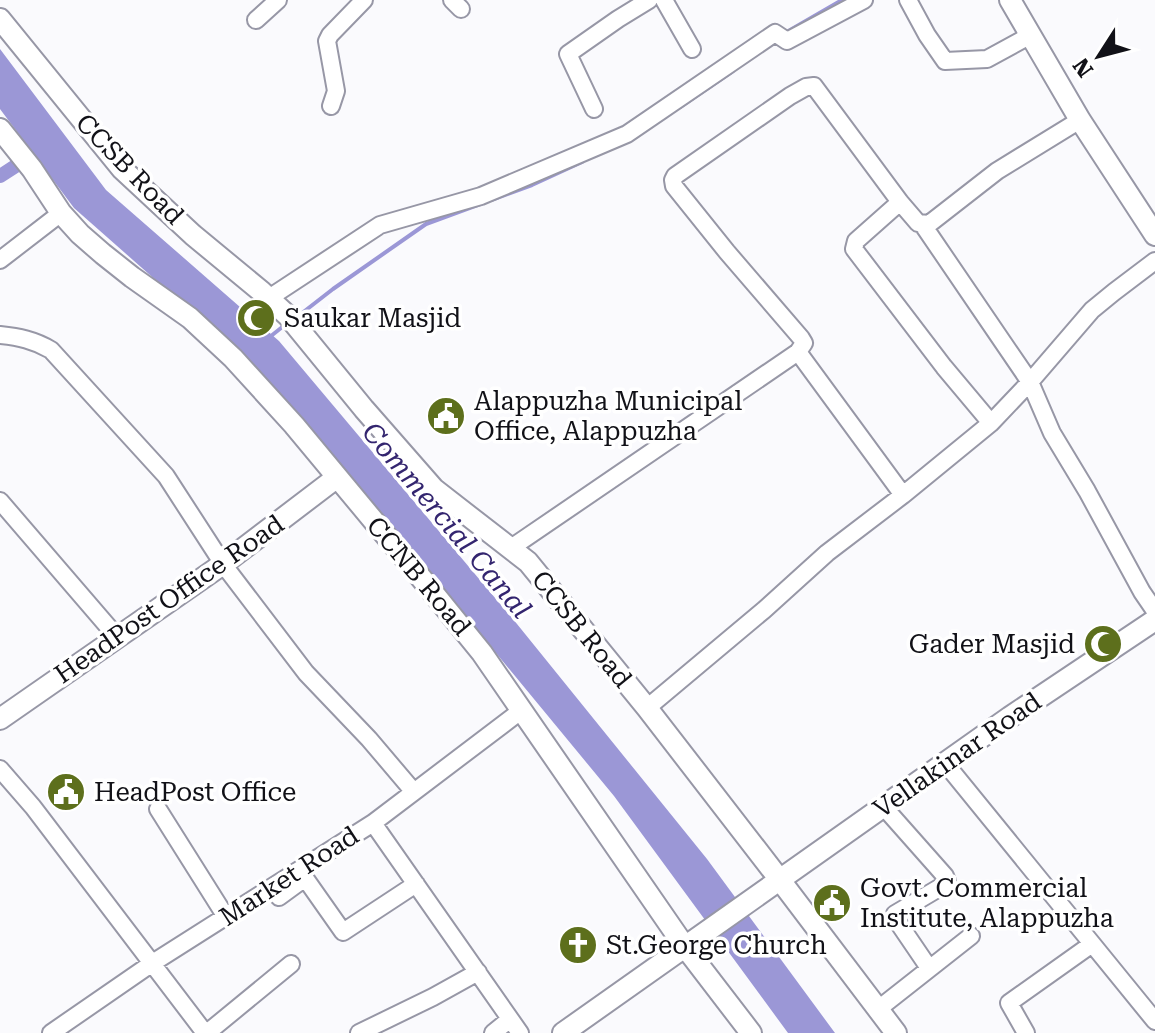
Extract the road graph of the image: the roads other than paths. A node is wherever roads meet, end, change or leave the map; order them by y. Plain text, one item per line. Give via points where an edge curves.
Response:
1 (278, 0) edge
2 (364, 0) edge
3 (649, 0) edge
4 (664, 0) edge
5 (864, 0) edge
6 (908, 0) edge
7 (1010, 0) edge
8 (0, 19) edge
9 (256, 20) dead end
10 (1031, 35) junction
11 (692, 49) dead end
12 (331, 106) dead end
13 (594, 109) dead end
14 (1080, 120) junction
15 (0, 129) edge
16 (900, 202) junction
17 (61, 213) junction
18 (923, 225) junction
19 (1155, 235) edge
20 (0, 260) edge
21 (1155, 261) edge
22 (269, 298) junction
23 (0, 335) edge
24 (798, 352) junction
25 (1030, 382) junction
26 (991, 423) junction
27 (336, 478) junction
28 (903, 495) junction
29 (0, 501) edge
30 (511, 548) junction
31 (223, 564) junction
32 (1155, 611) edge
33 (1155, 620) edge
34 (117, 637) junction
35 (647, 708) junction
36 (522, 710) junction
37 (0, 719) edge
38 (945, 763) junction
39 (0, 769) edge
40 (414, 792) junction
41 (883, 806) junction
42 (158, 809) dead end
43 (373, 823) junction
44 (780, 880) junction
45 (416, 884) junction
46 (279, 897) dead end
47 (226, 917) junction
48 (971, 936) dead end
49 (693, 942) junction
50 (1092, 944) junction
51 (151, 964) junction
52 (291, 964) dead end
53 (929, 968) junction
54 (478, 972) junction
55 (877, 1010) junction
56 (1155, 1021) edge
57 (515, 1026) edge
58 (51, 1033) edge
59 (206, 1033) edge
60 (359, 1033) edge
61 (493, 1033) edge
62 (563, 1033) edge
63 (751, 1033) edge
64 (896, 1033) edge
65 (1026, 1033) edge

1 - 9 street
2 - 12 street via 327,41 336,91
3 - 13 street via 568,54
4 - 11 street
5 - 22 street via 781,37 627,134 481,196 380,225
6 - 10 street via 945,61 987,59
7 - 10 main road
8 - 22 main road, CCSB Road via 122,169
10 - 14 main road
14 - 18 street
14 - 19 main road
15 - 17 main road, CCNB Road
16 - 18 street
16 - 24 street via 814,86 790,96 675,176 674,186 801,338
16 - 26 street via 856,241 854,249
17 - 20 street
17 - 27 main road, CCNB Road via 103,254 190,318 233,358
18 - 25 street
21 - 25 street via 1092,310
22 - 30 main road, CCSB Road via 434,489
23 - 31 street via 28,339 51,350 166,476
24 - 28 street
24 - 30 street
25 - 26 street
25 - 32 street via 1052,433
26 - 28 street
27 - 31 main road, HeadPost Office Road
27 - 36 main road, CCNB Road via 482,653
28 - 35 street via 827,553
29 - 34 street
30 - 35 main road, CCSB Road
31 - 34 main road, HeadPost Office Road
31 - 40 street via 306,673
33 - 38 main road, Vellakinar Road
34 - 37 main road, HeadPost Office Road
35 - 44 main road, CCSB Road
36 - 40 street, Market Road
36 - 49 main road, CCNB Road
38 - 41 main road, Vellakinar Road
38 - 50 street
39 - 51 street
40 - 43 street, Market Road
41 - 44 main road, Vellakinar Road
41 - 53 street via 947,881 895,914
42 - 47 street
43 - 45 street
43 - 47 street, Market Road
44 - 49 main road, Vellakinar Road
44 - 55 main road, CCSB Road
45 - 46 street via 343,932 305,878
45 - 54 street
47 - 51 street, Market Road
48 - 53 street
49 - 62 main road, Vellakinar Road
49 - 63 main road, CCNB Road
50 - 56 street
50 - 65 street via 1009,1003
51 - 58 street, Market Road
51 - 59 street
52 - 59 street
53 - 55 street
54 - 57 street
54 - 60 street
55 - 64 main road, CCSB Road
57 - 61 street

